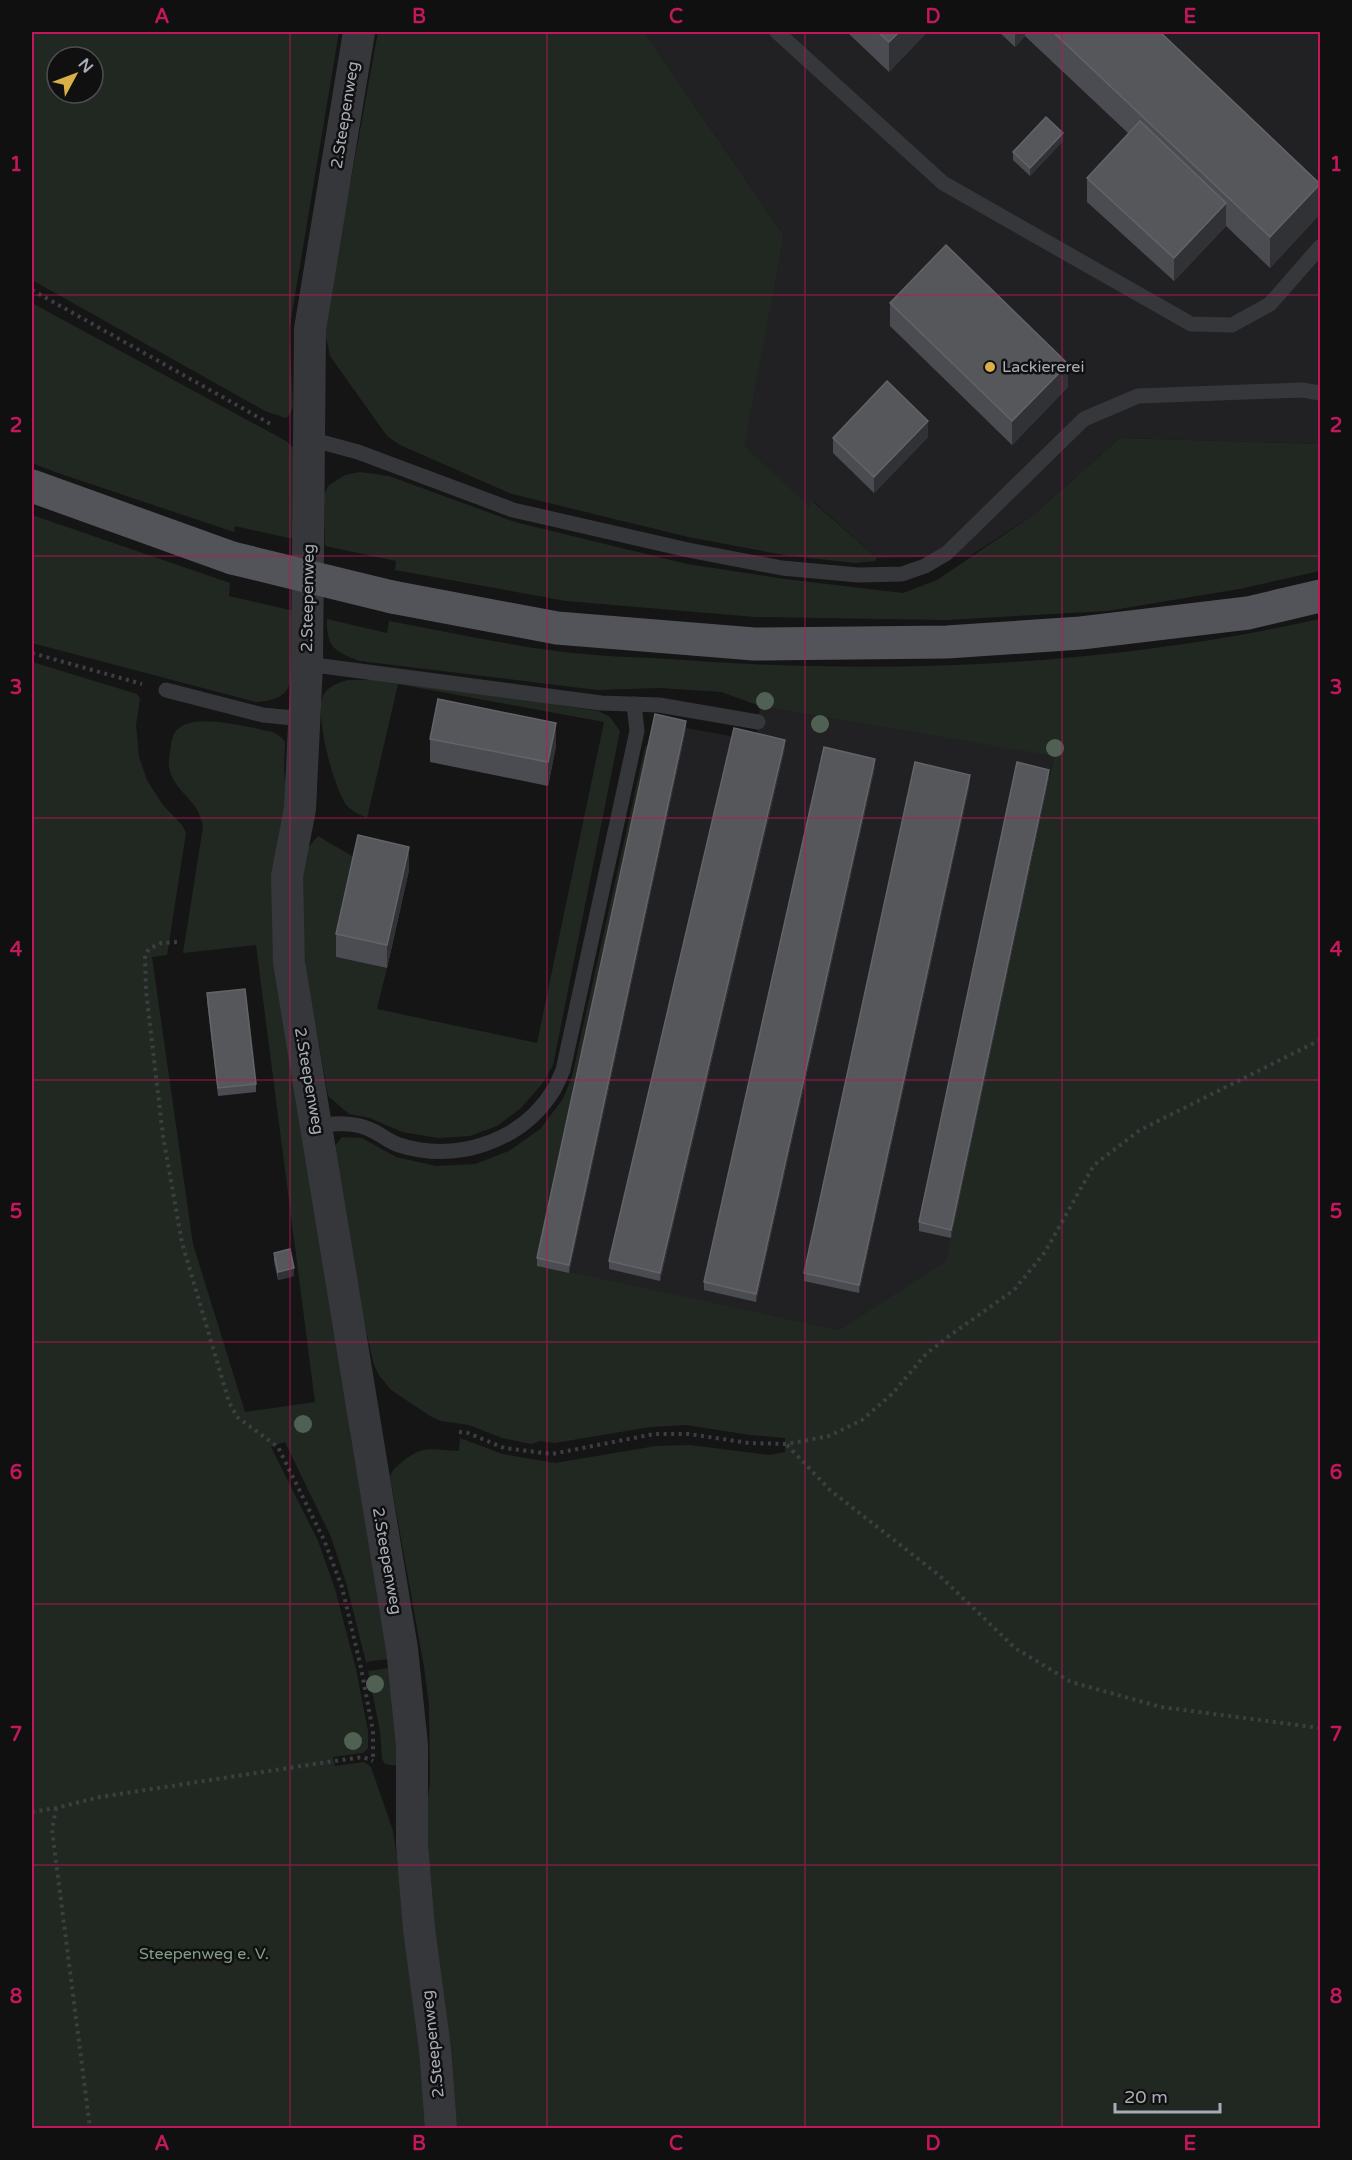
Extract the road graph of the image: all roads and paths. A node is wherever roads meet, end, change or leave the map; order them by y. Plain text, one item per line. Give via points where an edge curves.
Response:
1 (359, 32) edge
2 (777, 32) edge
3 (1320, 247) edge
4 (32, 290) edge
5 (1320, 393) edge
6 (310, 440) junction
7 (32, 486) edge
8 (1320, 596) edge
9 (32, 653) edge
10 (307, 664) junction
11 (166, 690) joint
12 (634, 704) junction
13 (304, 719) junction
14 (758, 722) dead end
15 (177, 942) dead end
16 (1320, 1041) edge
17 (317, 1126) junction
18 (459, 1432) dead end
19 (787, 1444) junction
20 (367, 1667) dead end
21 (361, 1668) junction
22 (1320, 1728) edge
23 (373, 1761) junction
24 (413, 1778) junction
25 (56, 1808) junction
26 (32, 1812) edge
27 (90, 2128) edge
28 (441, 2128) edge

1 - 6 street, 2.Steepenweg via 310,329
2 - 3 lane via 943,183 1191,324 1232,325 1270,304
4 - 6 path via 262,420
5 - 6 lane via 1302,390 1138,396 1084,419 946,553 902,574 858,575 782,568 688,550 513,510 358,452
6 - 10 street, 2.Steepenweg
7 - 8 main road, bridge via 232,558 392,597 557,628 754,644 947,642 1080,633 1248,613
9 - 11 path
10 - 12 lane via 601,703
10 - 13 street, 2.Steepenweg
11 - 13 lane via 263,715
12 - 14 lane
12 - 17 lane via 637,731 563,1070 553,1092 532,1116 501,1138 471,1150 436,1152 398,1145 369,1128 332,1123
13 - 17 street, 2.Steepenweg via 300,809 287,876 289,962
15 - 21 path via 161,942 145,955 163,1137 182,1243 229,1402 237,1417 278,1447 324,1540 342,1587
16 - 19 path via 1140,1130 1094,1165 1045,1252 1014,1290 926,1354 893,1393 862,1420 829,1436
17 - 24 street, 2.Steepenweg via 402,1649
18 - 19 path via 504,1448 552,1454 654,1434
19 - 22 path via 830,1490 940,1576 1015,1648 1071,1682 1161,1707
20 - 21 path
21 - 23 path via 373,1731
23 - 24 path via 382,1771
23 - 25 path via 363,1757 334,1761 100,1797
24 - 28 street, 2.Steepenweg via 419,1929
25 - 26 path
25 - 27 path via 52,1830

